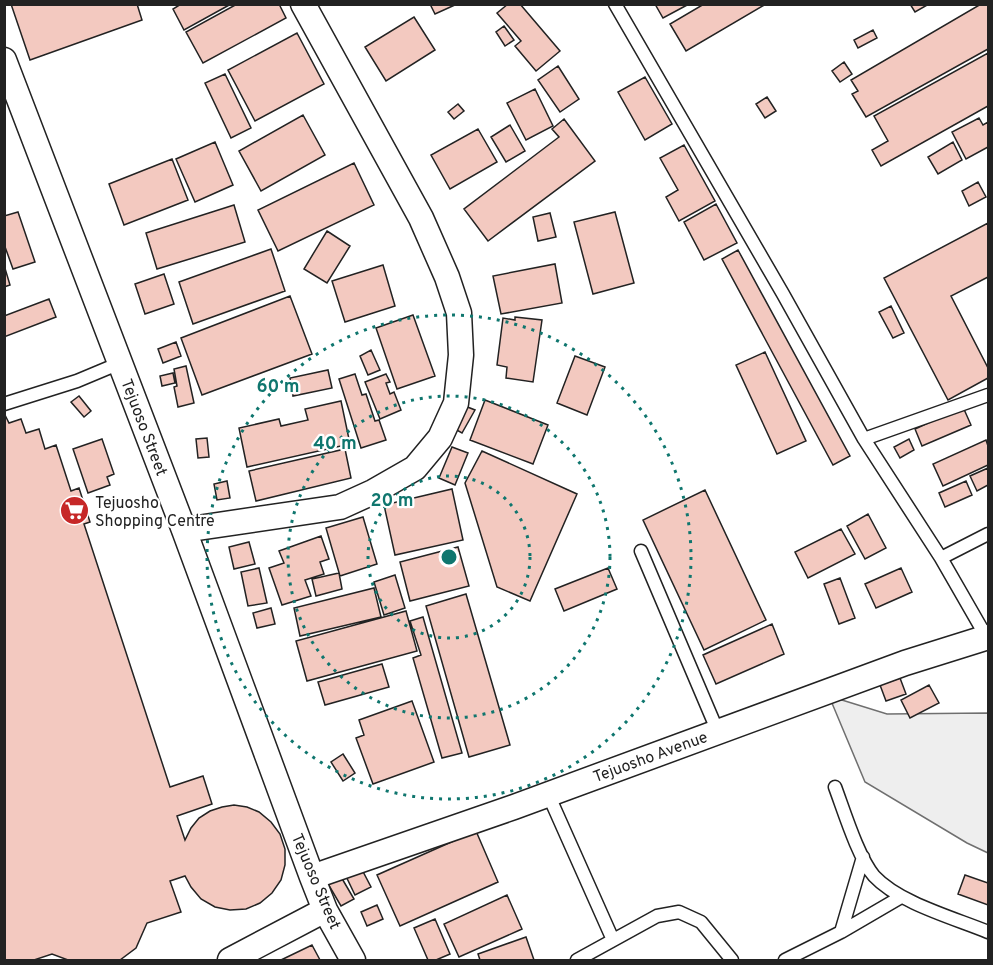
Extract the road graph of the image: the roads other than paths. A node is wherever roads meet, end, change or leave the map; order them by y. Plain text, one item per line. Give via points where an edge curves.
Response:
1 (303, 4) edge
2 (615, 4) edge
3 (4, 60) edge
4 (120, 363) junction
5 (988, 395) edge
6 (4, 404) edge
7 (864, 439) junction
8 (184, 530) junction
9 (988, 534) edge
10 (641, 551) dead end
11 (941, 558) junction
12 (988, 637) edge
13 (718, 732) junction
14 (835, 788) dead end
15 (548, 794) junction
16 (863, 857) junction
17 (312, 877) junction
18 (901, 897) junction
19 (325, 910) junction
20 (842, 932) junction
21 (988, 932) edge
22 (613, 940) junction
23 (230, 960) edge
24 (353, 960) edge
25 (577, 960) edge
26 (732, 960) edge
27 (785, 960) edge

1 - 8 street via 421,219 447,277 459,313 461,355 456,403 440,438 415,468 373,492 340,507
2 - 7 lane
3 - 4 street, Tejuoso Street
4 - 6 lane
4 - 8 street, Tejuoso Street
5 - 7 lane
7 - 11 lane
8 - 17 street, Tejuoso Street
9 - 11 lane
10 - 13 lane
11 - 12 lane
12 - 13 street, Tejuosho Avenue
13 - 15 street, Tejuosho Avenue
14 - 16 lane
15 - 17 street, Tejuosho Avenue
15 - 22 lane
16 - 18 lane via 874,875
16 - 20 lane
17 - 19 street, Tejuoso Street
18 - 20 lane
18 - 21 lane
19 - 23 street
19 - 24 street, Tejuoso Street
20 - 27 lane
22 - 25 lane
22 - 26 lane via 657,915 680,912 701,922

